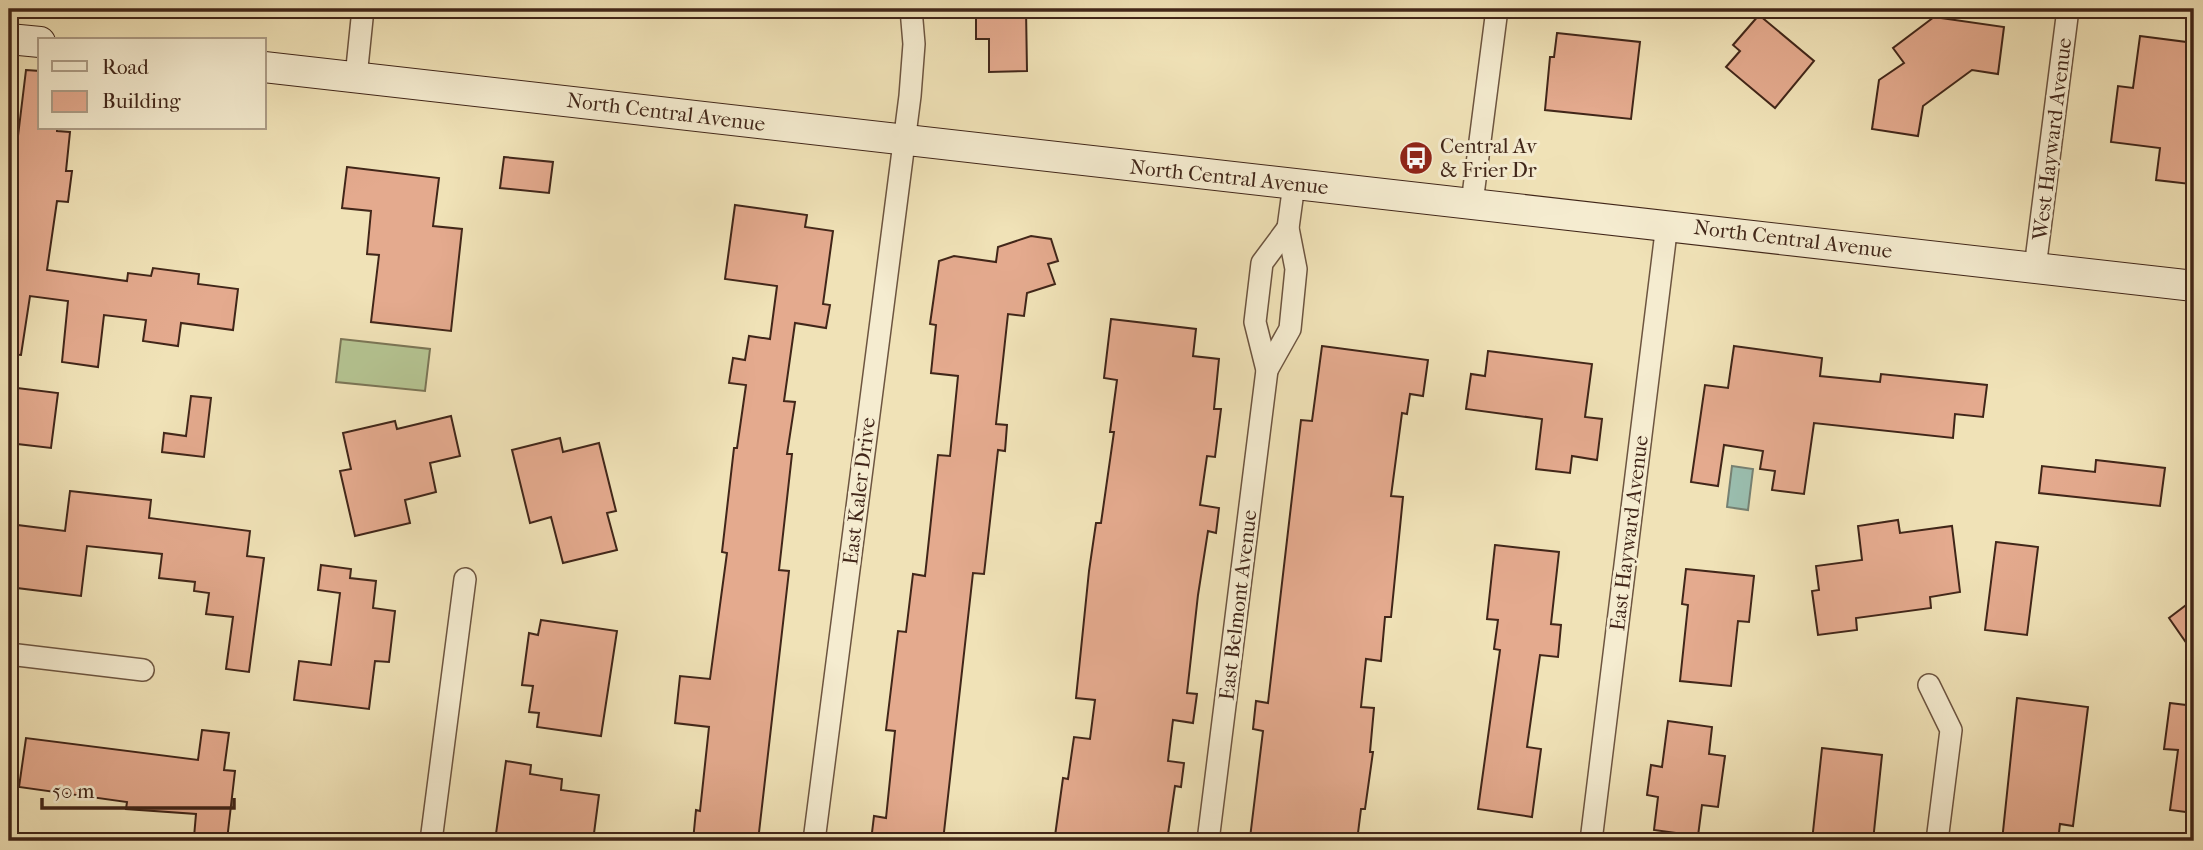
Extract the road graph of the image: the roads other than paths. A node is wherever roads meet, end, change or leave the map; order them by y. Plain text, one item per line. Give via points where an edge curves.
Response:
1 (363, 9) edge
2 (911, 9) edge
3 (1497, 9) edge
4 (2068, 9) edge
5 (9, 39) edge
6 (38, 42) edge
7 (266, 67) edge
8 (356, 77) junction
9 (904, 140) junction
10 (1294, 184) junction
11 (1472, 204) junction
12 (1667, 224) junction
13 (1288, 228) junction
14 (2035, 268) junction
15 (2194, 286) edge
16 (1267, 370) junction
17 (465, 579) dead end
18 (9, 654) edge
19 (143, 670) dead end
20 (1929, 685) dead end
21 (431, 841) edge
22 (814, 841) edge
23 (1208, 841) edge
24 (1591, 841) edge
25 (1937, 841) edge

1 - 8 street
2 - 9 street, East Kaler Drive via 914,44
3 - 11 street
4 - 14 street, West Hayward Avenue
5 - 6 main road
7 - 8 main road, North Central Avenue
8 - 9 main road, North Central Avenue
9 - 10 main road, North Central Avenue
9 - 22 street, East Kaler Drive
10 - 11 main road, North Central Avenue
10 - 13 street, East Belmont Avenue
11 - 12 main road, North Central Avenue
12 - 14 main road, North Central Avenue
12 - 24 street, East Hayward Avenue
13 - 16 street, East Belmont Avenue via 1296,269 1290,328
13 - 16 street, East Belmont Avenue via 1262,263 1255,322
14 - 15 main road, North Central Avenue
16 - 23 street, East Belmont Avenue
17 - 21 street
18 - 19 street
20 - 25 street via 1951,730

